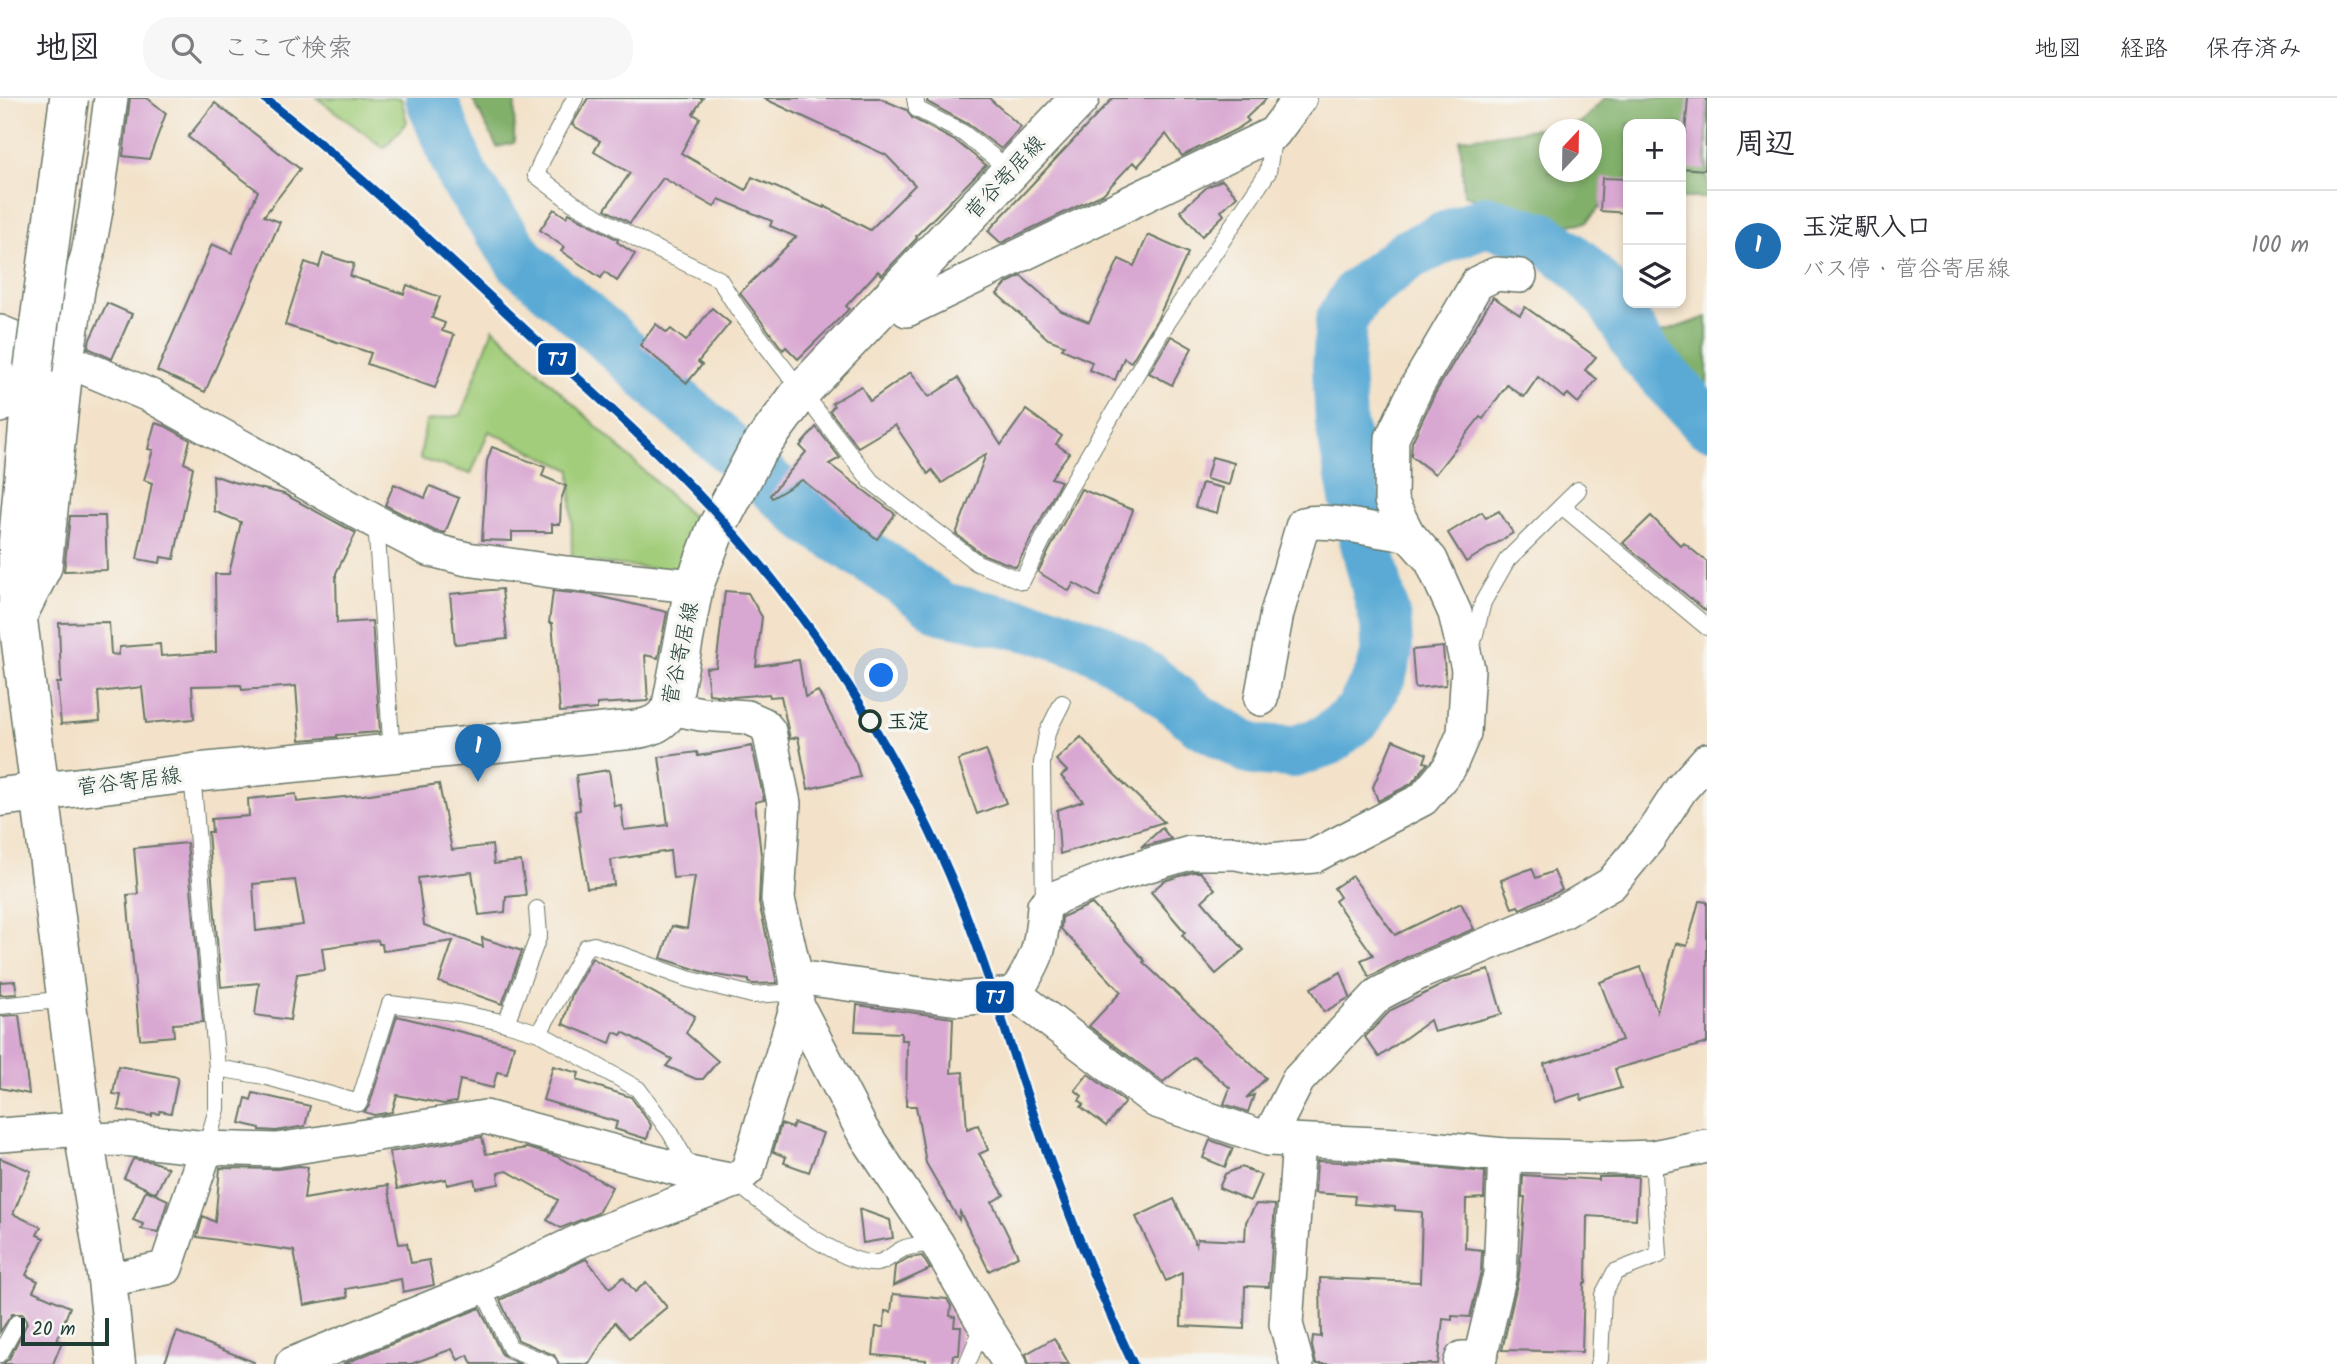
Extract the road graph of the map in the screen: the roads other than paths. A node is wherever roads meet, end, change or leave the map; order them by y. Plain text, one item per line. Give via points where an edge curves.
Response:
1 (69, 98) edge
2 (111, 98) edge
3 (575, 98) edge
4 (915, 98) edge
5 (1080, 98) edge
6 (1300, 98) edge
7 (1274, 133) junction
8 (1011, 171) junction
9 (1520, 276) dead end
10 (895, 293) junction
11 (5, 334) edge
12 (50, 365) junction
13 (801, 392) junction
14 (0, 406) edge
15 (1578, 490) dead end
16 (1562, 506) junction
17 (376, 522) junction
18 (1397, 534) junction
19 (694, 586) junction
20 (9, 604) edge
21 (1707, 626) edge
22 (1468, 669) junction
23 (1261, 699) dead end
24 (1062, 703) dead end
25 (671, 708) junction
26 (392, 754) junction
27 (1707, 760) edge
28 (192, 773) junction
29 (41, 792) junction
30 (0, 797) edge
31 (1044, 906) junction
32 (537, 909) dead end
33 (797, 991) junction
34 (1015, 994) junction
35 (68, 999) junction
36 (0, 1006) edge
37 (506, 1023) junction
38 (540, 1033) junction
39 (217, 1068) junction
40 (84, 1134) junction
41 (0, 1135) edge
42 (1283, 1140) junction
43 (1707, 1146) edge
44 (206, 1148) junction
45 (1505, 1155) junction
46 (1653, 1157) junction
47 (693, 1173) junction
48 (735, 1181) junction
49 (937, 1242) junction
50 (107, 1280) junction
51 (482, 1287) junction
52 (17, 1323) dead end
53 (984, 1324) junction
54 (0, 1354) edge
55 (341, 1356) edge
56 (1472, 1362) edge
57 (116, 1364) edge
58 (292, 1364) edge
59 (549, 1364) edge
60 (967, 1364) edge
61 (1010, 1364) edge
62 (1297, 1364) edge
63 (1598, 1364) edge

1 - 12 main road, bridge
2 - 12 street via 88,254
3 - 13 lane via 536,175 573,203 719,279
4 - 8 lane via 918,109 963,133
5 - 8 main road, 菅谷寄居線
6 - 7 street
7 - 10 street via 907,310
7 - 13 lane via 1268,172 1154,344 1065,495 1021,581 977,564 871,481
8 - 10 main road, 菅谷寄居線
9 - 18 street via 1496,274 1477,283 1392,438 1391,502
10 - 13 main road, 菅谷寄居線
11 - 12 street
11 - 14 street
12 - 17 street via 151,396
12 - 20 main road
13 - 19 main road, 菅谷寄居線 via 755,453 715,531
15 - 16 lane
16 - 21 lane
16 - 22 lane via 1507,560 1483,602
17 - 19 street via 428,549 467,559
17 - 26 lane
18 - 22 street via 1431,560 1455,613
18 - 23 street via 1316,521 1303,524 1277,612
19 - 25 main road, 菅谷寄居線
20 - 29 main road
22 - 31 street via 1464,733 1449,768 1423,799 1314,856 1268,860 1236,853 1190,853 1112,876
24 - 31 lane via 1047,733 1042,763
25 - 26 main road, 菅谷寄居線 via 665,719 652,727
25 - 33 street via 757,719 769,731 784,803 778,899
26 - 28 main road, 菅谷寄居線
27 - 42 street via 1611,884 1563,912 1379,994 1298,1080
28 - 29 main road, 菅谷寄居線
28 - 39 lane
29 - 30 main road, 菅谷寄居線
29 - 35 main road
31 - 34 street via 1037,959
32 - 37 lane via 539,935
33 - 34 street via 958,999
33 - 38 lane via 752,995 688,979 594,945 586,947
33 - 48 street via 748,1169
33 - 49 street via 862,1130
34 - 42 street via 1156,1101
35 - 36 lane
35 - 40 main road
37 - 38 lane
37 - 39 lane via 390,1004 359,1103
38 - 47 lane via 638,1089
39 - 44 lane via 217,1110
40 - 41 street
40 - 44 street
40 - 50 main road
42 - 45 street
42 - 62 street via 1286,1324
43 - 46 street
44 - 47 street via 277,1150 485,1117
44 - 50 street via 166,1268
45 - 46 street
45 - 56 street via 1500,1275
46 - 63 lane via 1659,1255 1615,1272 1603,1296
47 - 48 street
48 - 49 lane via 821,1243 858,1262 878,1263 904,1248
48 - 51 street via 586,1238
49 - 53 street
50 - 57 main road
51 - 55 street
51 - 59 lane via 510,1348
52 - 54 lane
53 - 60 lane
53 - 61 street
55 - 58 street

